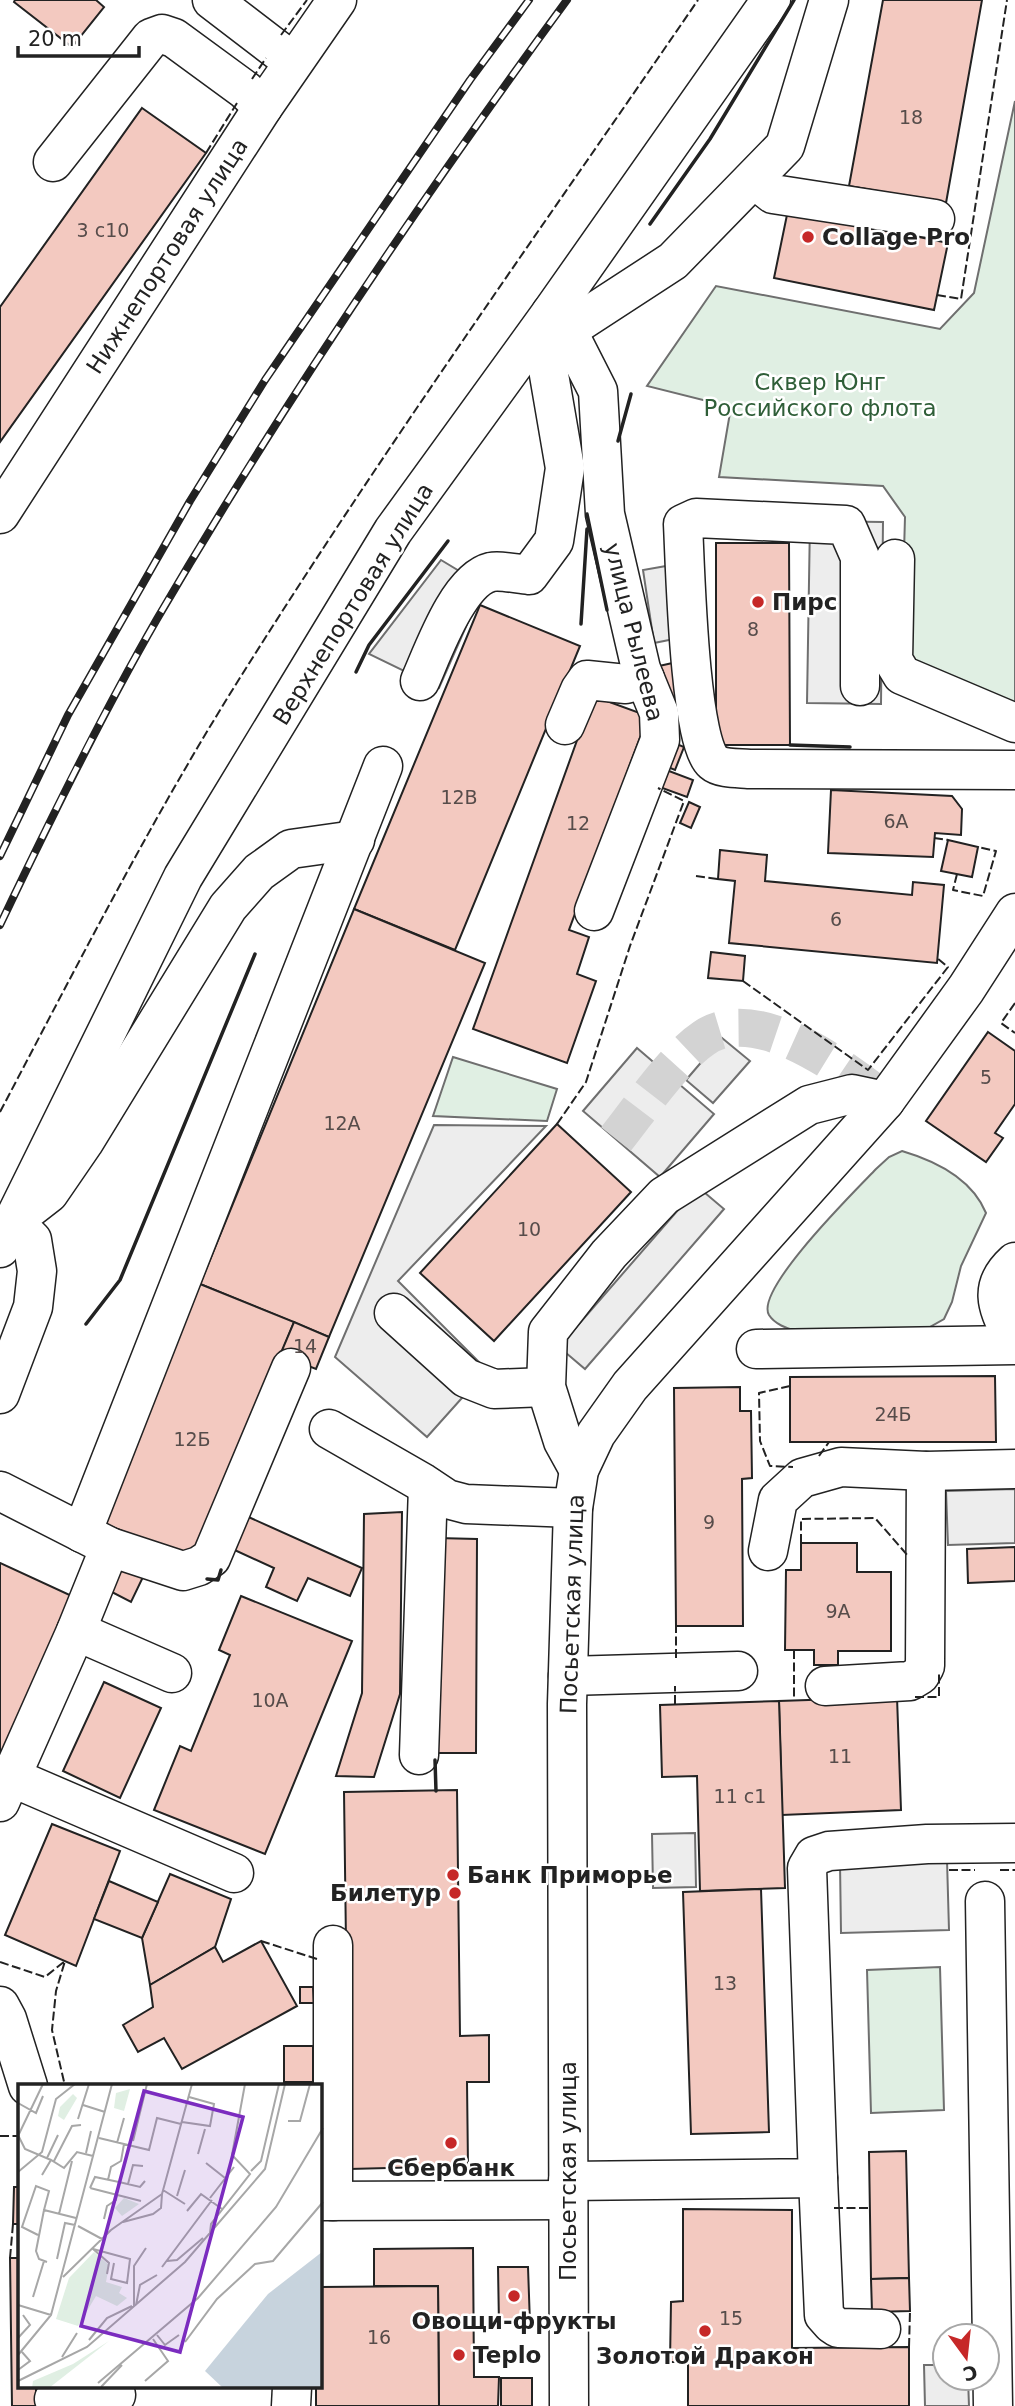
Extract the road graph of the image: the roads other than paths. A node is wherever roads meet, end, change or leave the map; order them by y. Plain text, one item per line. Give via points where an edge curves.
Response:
1 (212, 0) edge
2 (337, 0) edge
3 (771, 0) edge
4 (829, 0) edge
5 (293, 62) junction
6 (263, 107) junction
7 (53, 162) dead end
8 (754, 179) junction
9 (935, 219) dead end
10 (553, 324) junction
11 (0, 514) edge
12 (895, 559) dead end
13 (645, 679) junction
14 (420, 681) dead end
15 (860, 686) dead end
16 (1015, 723) edge
17 (565, 725) dead end
18 (383, 766) dead end
19 (1015, 770) edge
20 (355, 840) junction
21 (594, 911) dead end
22 (1015, 913) edge
23 (885, 1101) junction
24 (6, 1234) edge
25 (1015, 1262) edge
26 (394, 1313) dead end
27 (1015, 1344) edge
28 (756, 1349) dead end
29 (291, 1368) dead end
30 (545, 1387) junction
31 (0, 1394) edge
32 (329, 1429) dead end
33 (1015, 1469) edge
34 (579, 1470) junction
35 (926, 1471) junction
36 (428, 1487) junction
37 (0, 1491) edge
38 (573, 1508) junction
39 (96, 1540) junction
40 (768, 1551) dead end
41 (76, 1631) junction
42 (738, 1671) dead end
43 (172, 1673) dead end
44 (568, 1676) junction
45 (825, 1686) dead end
46 (419, 1755) dead end
47 (5, 1789) edge
48 (1015, 1843) edge
49 (234, 1873) dead end
50 (985, 1901) dead end
51 (333, 1945) dead end
52 (0, 2006) edge
53 (27, 2084) edge
54 (327, 2178) edge
55 (818, 2178) junction
56 (568, 2191) junction
57 (881, 2329) dead end
58 (292, 2388) edge
59 (116, 2395) dead end
60 (54, 2397) edge
61 (291, 2406) edge
62 (569, 2406) edge
63 (993, 2406) edge

1 - 5 main road
2 - 5 main road, Нижнепортовая улица
3 - 10 main road, Верхнепортовая улица
4 - 8 main road via 785,146
5 - 6 main road, Нижнепортовая улица
6 - 7 main road via 174,38 162,34 151,38
6 - 11 main road, Нижнепортовая улица
8 - 9 main road via 773,194
8 - 10 main road via 673,261
10 - 13 main road, улица Рылеева via 598,391 605,514
10 - 14 main road via 565,468 554,541 529,575 491,572 470,583
10 - 24 main road, Верхнепортовая улица via 393,531 183,877
12 - 16 main road via 893,660 902,675
13 - 17 main road via 626,684 587,680
13 - 21 main road, улица Рылеева via 659,713 660,740
15 - 19 main road via 860,557 846,525 696,518 683,524 689,652 702,745 713,762 749,769
18 - 20 main road
20 - 24 main road via 291,849 260,872 228,907 84,1142 49,1193
20 - 39 main road
22 - 23 main road, Посьетская улица
23 - 30 main road via 852,1094 809,1105 664,1196 609,1254 548,1332
23 - 34 main road, Посьетская улица via 630,1386 596,1434
24 - 31 main road via 32,1240 37,1271 33,1307
25 - 27 main road via 1004,1271 996,1300
26 - 30 main road via 466,1378 494,1389
27 - 28 main road
29 - 39 main road via 211,1558 183,1571
30 - 34 main road via 563,1441
32 - 36 main road
33 - 35 main road
34 - 38 main road, Посьетская улица
35 - 40 main road via 841,1467 802,1478 778,1500
35 - 45 main road via 925,1666 910,1681
36 - 38 main road via 466,1504
36 - 46 main road
37 - 39 main road
38 - 44 main road, Посьетская улица
39 - 41 main road
41 - 43 main road
41 - 47 main road
42 - 44 main road
44 - 56 main road, Посьетская улица
47 - 49 main road
48 - 55 main road via 927,1844 814,1856 807,1868
50 - 63 main road
51 - 54 main road
52 - 53 main road
54 - 56 main road
55 - 56 main road
55 - 57 main road via 824,2315 838,2328
56 - 62 main road, Посьетская улица
58 - 61 main road
59 - 60 main road

